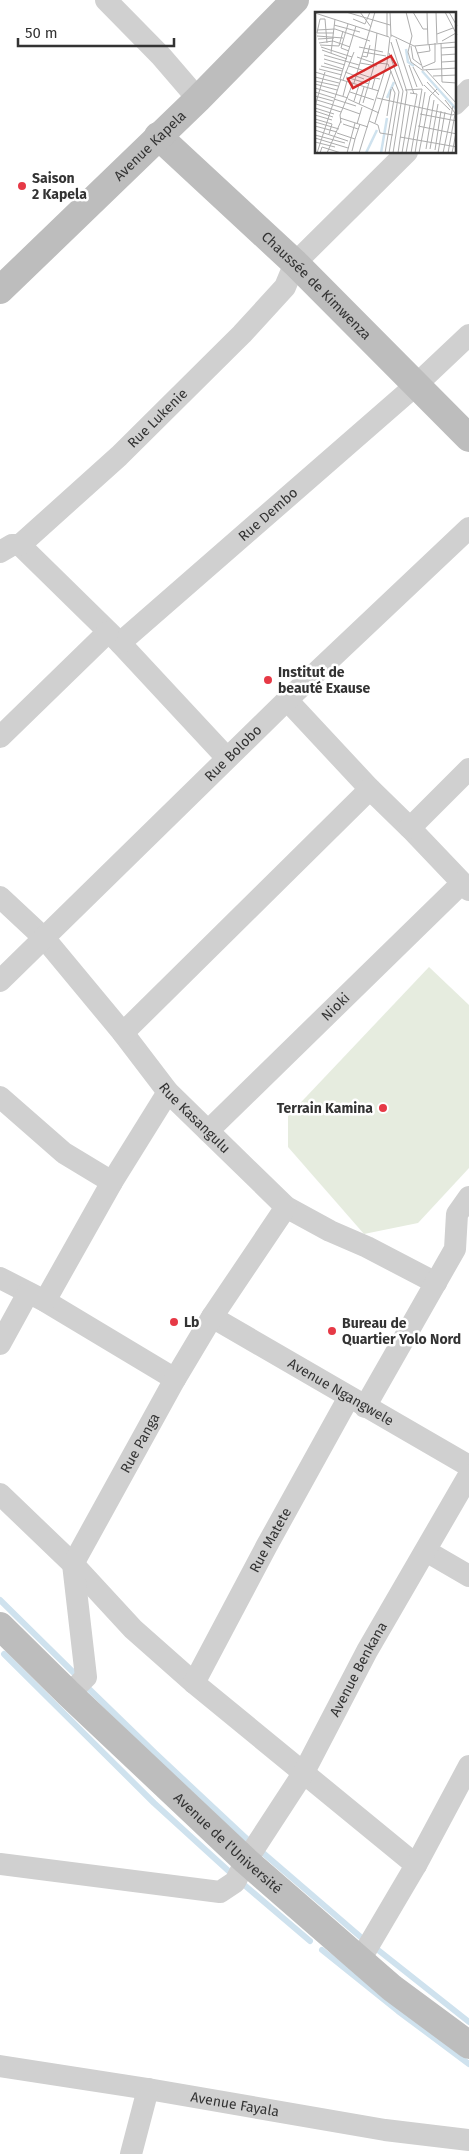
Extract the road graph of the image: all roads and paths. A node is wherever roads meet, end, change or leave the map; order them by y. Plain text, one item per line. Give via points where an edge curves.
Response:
1 (106, 0) edge
2 (295, 0) edge
3 (469, 90) edge
4 (198, 99) junction
5 (456, 103) edge
6 (158, 136) junction
7 (405, 154) edge
8 (295, 263) junction
9 (0, 290) edge
10 (469, 335) edge
11 (416, 385) junction
12 (469, 438) edge
13 (469, 528) edge
14 (10, 548) edge
15 (114, 637) junction
16 (287, 700) junction
17 (0, 737) edge
18 (227, 758) junction
19 (469, 769) edge
20 (370, 789) junction
21 (410, 828) junction
22 (466, 886) edge
23 (0, 897) edge
24 (45, 938) junction
25 (0, 981) edge
26 (123, 1033) junction
27 (168, 1092) junction
28 (0, 1097) edge
29 (208, 1131) junction
30 (112, 1182) junction
31 (469, 1197) edge
32 (286, 1207) junction
33 (462, 1253) edge
34 (0, 1278) edge
35 (436, 1283) junction
36 (36, 1297) junction
37 (212, 1317) junction
38 (0, 1344) edge
39 (175, 1379) junction
40 (357, 1402) junction
41 (469, 1466) edge
42 (469, 1476) edge
43 (0, 1494) edge
44 (426, 1551) junction
45 (73, 1564) junction
46 (469, 1576) edge
47 (0, 1626) edge
48 (194, 1682) junction
49 (69, 1694) junction
50 (469, 1766) edge
51 (304, 1772) junction
52 (246, 1861) junction
53 (0, 1864) edge
54 (416, 1865) junction
55 (360, 1960) junction
56 (469, 2045) edge
57 (0, 2066) edge
58 (148, 2088) junction
59 (469, 2140) edge
60 (132, 2154) edge

1 - 4 street
2 - 4 street, Avenue Kapela
3 - 5 street
4 - 6 street, Avenue Kapela
6 - 8 street, Chaussée de Kimwenza
6 - 9 street, Avenue Kapela
7 - 8 street
8 - 11 street, Chaussée de Kimwenza
8 - 14 street, Rue Lukenie via 285,287 242,334 119,456
10 - 11 street, Rue Dembo
11 - 12 street, Chaussée de Kimwenza
11 - 15 street, Rue Dembo
13 - 16 street, Rue Bolobo
14 - 15 street
15 - 17 street, Rue Dembo
15 - 18 street
16 - 18 street, Rue Bolobo
16 - 20 street
18 - 24 street, Rue Bolobo
19 - 21 street
20 - 21 street
20 - 26 street
21 - 22 street
22 - 29 street, Nioki
23 - 24 street, Rue Kasangulu
24 - 25 street, Rue Bolobo
24 - 26 street, Rue Kasangulu
26 - 27 street, Rue Kasangulu
27 - 29 street, Rue Kasangulu
27 - 30 street
28 - 30 street via 64,1153
29 - 32 street, Rue Kasangulu
30 - 36 street
31 - 33 street via 457,1214
32 - 35 street, Rue Kasangulu
32 - 37 street, Rue Panga
33 - 35 street, Rue Matete
34 - 36 street
35 - 40 street, Rue Matete
36 - 38 street
36 - 39 street
37 - 39 street, Rue Panga
37 - 40 street, Avenue Ngangwele
39 - 45 street, Rue Panga
40 - 41 street, Avenue Ngangwele
40 - 48 street, Rue Matete via 266,1546
42 - 44 street, Avenue Benkana
43 - 45 street
44 - 46 street
44 - 51 street, Avenue Benkana via 367,1651
45 - 48 street via 133,1629
45 - 49 street via 86,1677
47 - 49 street, Avenue de l’Université
48 - 51 street
49 - 52 street, Avenue de l’Université
50 - 54 street
51 - 52 street, Avenue Benkana
51 - 54 street
52 - 53 street, Avenue Benkana via 235,1882 220,1892
52 - 55 street, Avenue de l’Université
54 - 55 street
55 - 56 street, Avenue de l’Université
57 - 58 street, Avenue Fayala
58 - 59 street, Avenue Fayala via 385,2130
58 - 60 street

